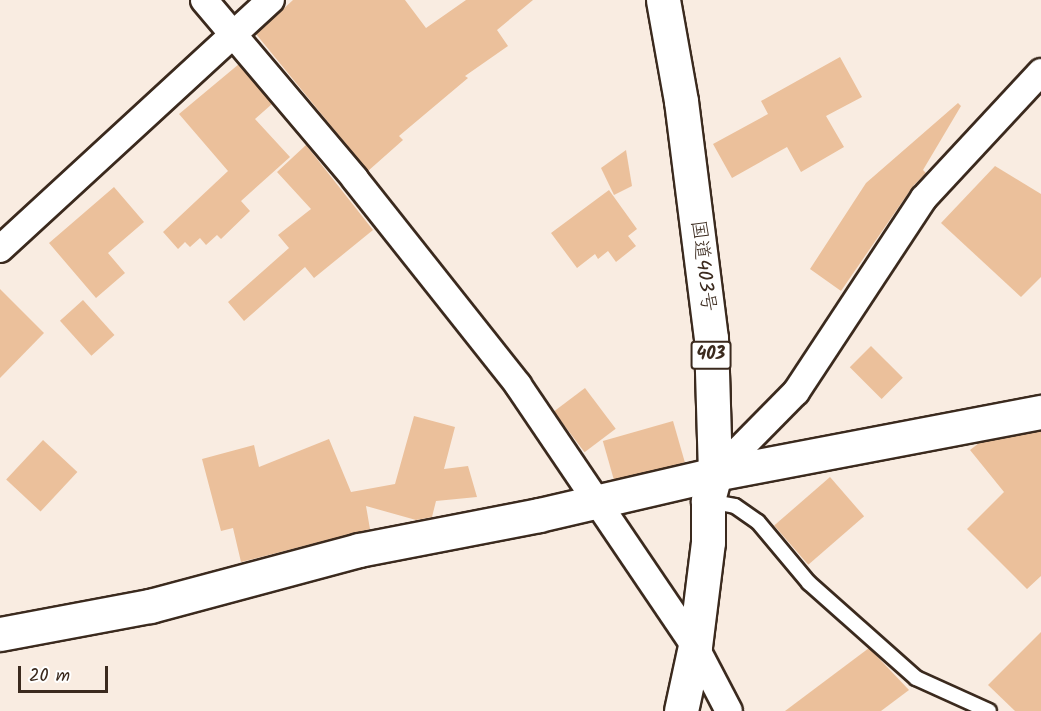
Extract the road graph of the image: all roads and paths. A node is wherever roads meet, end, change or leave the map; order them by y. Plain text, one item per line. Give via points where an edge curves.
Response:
1 (204, 0) edge
2 (271, 0) edge
3 (663, 0) edge
4 (232, 34) junction
5 (1041, 72) edge
6 (0, 249) edge
7 (1041, 412) edge
8 (711, 488) junction
9 (597, 502) junction
10 (0, 634) edge
11 (695, 646) junction
12 (681, 711) edge
13 (729, 711) edge
14 (989, 711) edge

1 - 4 street
2 - 4 street
3 - 8 main road, 国道403号 / 403 via 681,101 711,338
4 - 6 street
4 - 9 street via 355,179 510,376
5 - 8 street via 924,198 796,392
7 - 8 main road
8 - 9 main road
8 - 11 main road, 国道403号 / 403
8 - 14 lane via 758,522 809,583 915,678
9 - 10 main road via 360,550 150,606
9 - 11 street
11 - 12 main road, 国道403号 / 403
11 - 13 street

